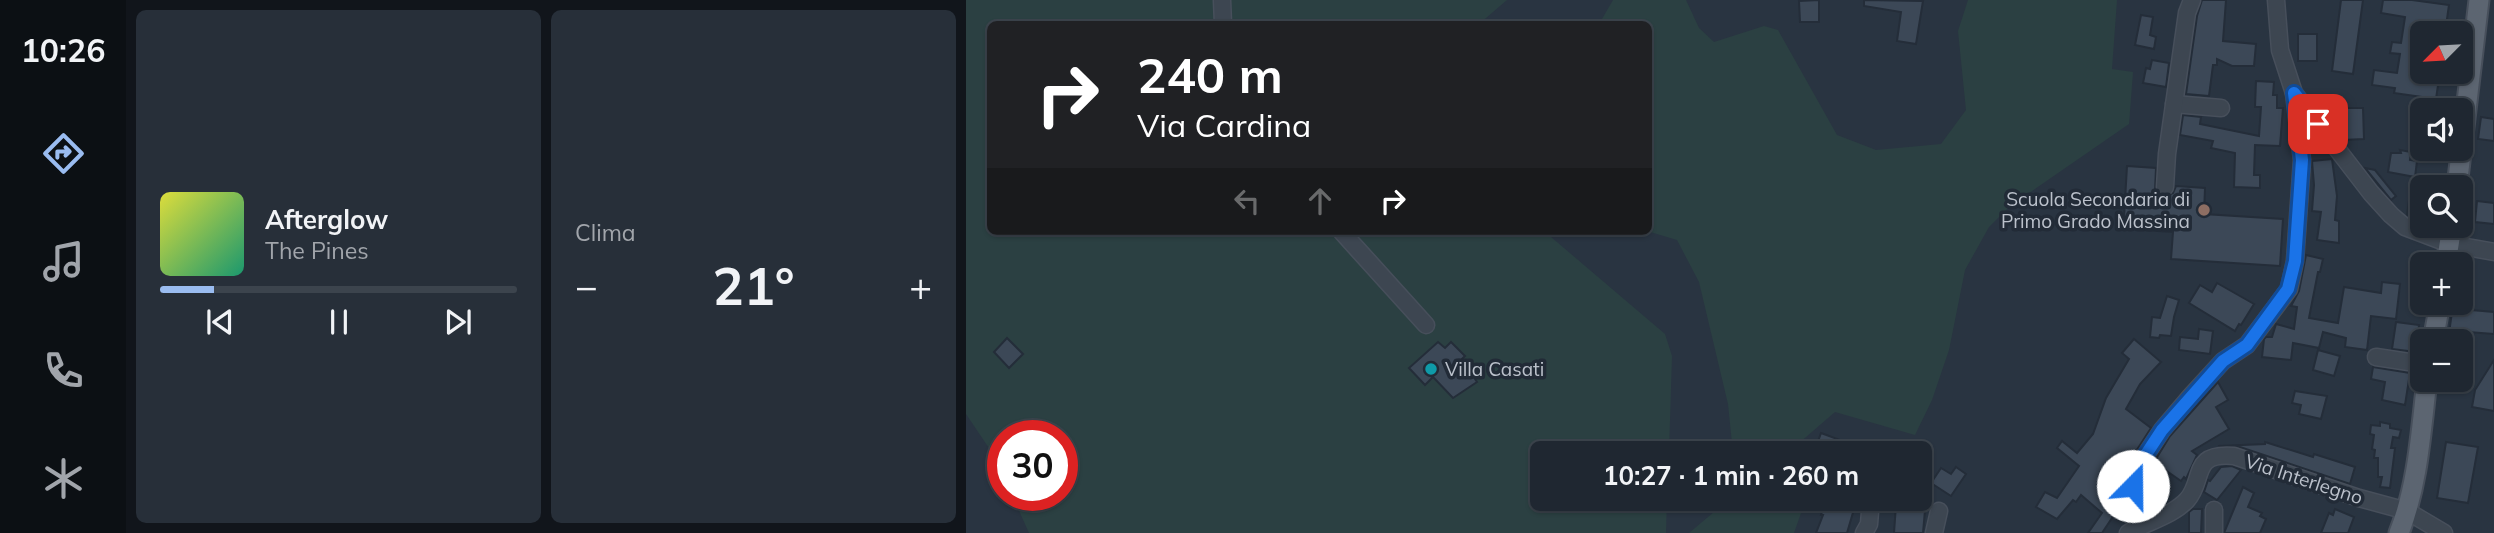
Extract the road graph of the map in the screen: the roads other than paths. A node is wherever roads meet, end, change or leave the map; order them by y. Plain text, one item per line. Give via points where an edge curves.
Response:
1 (1222, 0) edge
2 (2192, 0) edge
3 (2276, 0) edge
4 (2479, 0) edge
5 (1223, 21) edge
6 (2294, 93) junction
7 (2174, 104) junction
8 (2221, 107) dead end
9 (2458, 175) edge
10 (2165, 187) dead end
11 (2410, 229) edge
12 (1345, 235) edge
13 (2459, 238) edge
14 (2494, 252) edge
15 (1426, 325) dead end
16 (2376, 357) dead end
17 (2410, 362) edge
18 (2425, 392) edge
19 (2214, 510) dead end
20 (1870, 511) edge
21 (1940, 511) dead end
22 (2407, 511) junction
23 (2133, 530) edge
24 (1864, 533) edge
25 (1934, 533) edge
26 (2214, 533) edge
27 (2399, 533) edge
28 (2444, 533) edge

1 - 5 street
2 - 7 street
3 - 6 street via 2280,50
4 - 9 main road
6 - 11 street via 2391,215
6 - 23 street, Via Interlegno via 2302,160 2295,261 2288,289 2247,345 2223,361 2162,430 2141,462 2133,486
7 - 8 street
7 - 10 street
12 - 15 street
13 - 14 street
16 - 17 street
18 - 22 main road
19 - 26 street
20 - 24 street
21 - 25 street
22 - 23 street, Via Interlegno via 2220,454 2205,463 2188,499
22 - 27 main road
22 - 28 street, Via Interlegno

